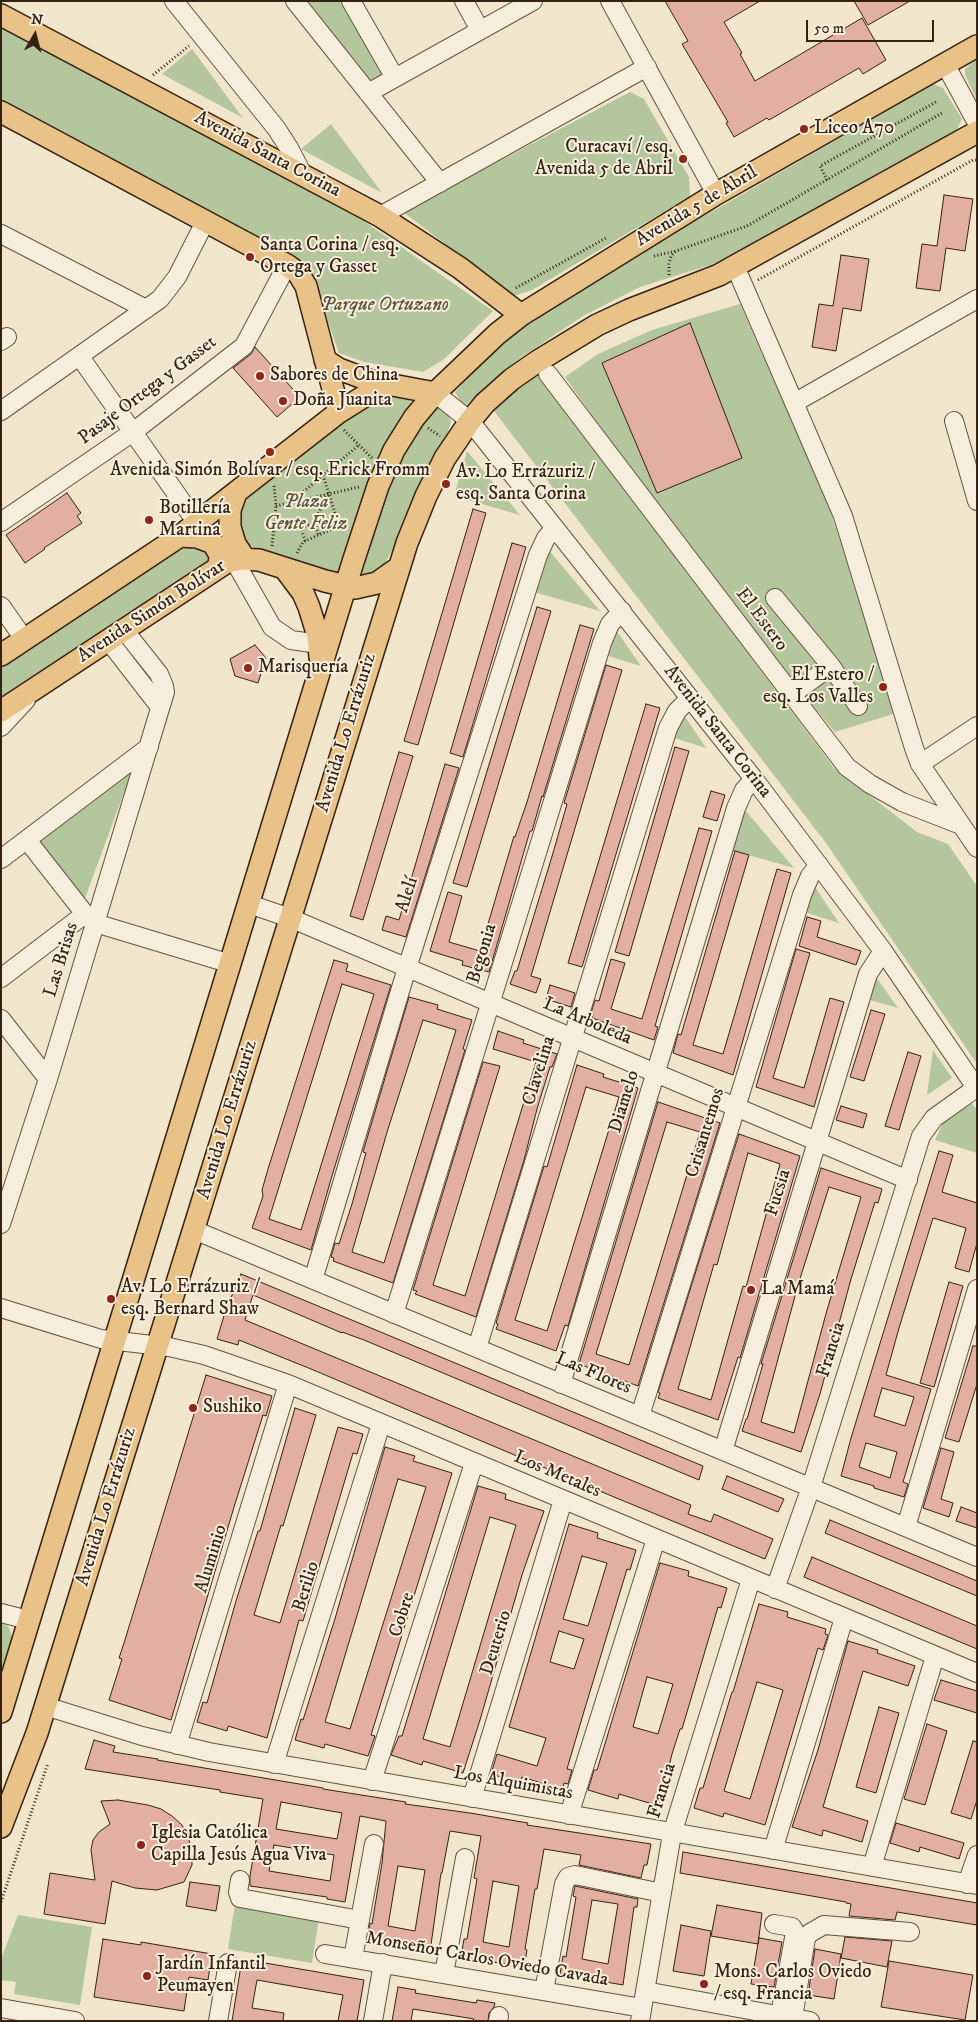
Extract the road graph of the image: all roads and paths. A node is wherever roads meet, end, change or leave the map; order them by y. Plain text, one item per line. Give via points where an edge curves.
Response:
1 (174, 1) edge
2 (295, 1) edge
3 (351, 1) edge
4 (464, 1) edge
5 (533, 1) edge
6 (610, 1) edge
7 (1, 15) edge
8 (480, 30) junction
9 (201, 36) junction
10 (977, 46) edge
11 (945, 64) junction
12 (647, 67) junction
13 (396, 78) junction
14 (138, 87) junction
15 (368, 93) junction
16 (936, 102) dead end
17 (1, 112) edge
18 (942, 113) dead end
19 (977, 123) edge
20 (977, 132) edge
21 (977, 160) edge
22 (302, 173) junction
23 (826, 180) junction
24 (440, 183) junction
25 (716, 194) junction
26 (380, 216) junction
27 (205, 222) junction
28 (1, 234) edge
29 (676, 251) dead end
30 (287, 265) junction
31 (735, 266) junction
32 (744, 288) junction
33 (977, 298) edge
34 (146, 309) junction
35 (521, 315) junction
36 (80, 357) junction
37 (325, 360) junction
38 (548, 374) dead end
39 (388, 385) junction
40 (435, 393) junction
41 (794, 402) junction
42 (2, 408) edge
43 (340, 419) junction
44 (470, 420) junction
45 (954, 421) dead end
46 (133, 432) junction
47 (359, 445) junction
48 (376, 462) dead end
49 (972, 462) edge
50 (288, 467) dead end
51 (323, 475) junction
52 (273, 479) dead end
53 (366, 485) dead end
54 (236, 493) junction
55 (329, 494) junction
56 (977, 501) edge
57 (290, 503) junction
58 (276, 506) junction
59 (1, 522) edge
60 (197, 523) junction
61 (314, 523) junction
62 (339, 526) junction
63 (555, 528) junction
64 (350, 530) dead end
65 (180, 536) junction
66 (319, 536) junction
67 (306, 541) junction
68 (272, 552) dead end
69 (233, 562) junction
70 (290, 564) junction
71 (398, 568) junction
72 (345, 586) junction
73 (775, 598) dead end
74 (1, 606) edge
75 (622, 611) junction
76 (116, 635) junction
77 (24, 640) junction
78 (320, 644) junction
79 (1, 655) edge
80 (320, 666) junction
81 (831, 666) junction
82 (36, 688) junction
83 (791, 695) junction
84 (690, 698) junction
85 (858, 706) dead end
86 (1, 711) edge
87 (977, 726) edge
88 (1, 727) edge
89 (149, 746) junction
90 (920, 764) junction
91 (754, 779) junction
92 (961, 825) junction
93 (27, 840) junction
94 (977, 848) edge
95 (1, 859) edge
96 (819, 865) junction
97 (249, 904) junction
98 (90, 918) junction
99 (290, 918) junction
100 (883, 951) junction
101 (231, 964) junction
102 (407, 968) junction
103 (1, 978) edge
104 (490, 1004) junction
105 (1, 1018) edge
106 (572, 1039) junction
107 (656, 1073) junction
108 (48, 1079) junction
109 (976, 1089) edge
110 (736, 1107) junction
111 (817, 1143) junction
112 (1, 1169) edge
113 (908, 1180) junction
114 (7, 1189) edge
115 (1, 1224) edge
116 (194, 1230) junction
117 (313, 1280) junction
118 (977, 1289) edge
119 (1, 1308) edge
120 (394, 1314) junction
121 (114, 1340) junction
122 (157, 1345) junction
123 (477, 1348) junction
124 (288, 1384) junction
125 (561, 1384) junction
126 (640, 1416) junction
127 (381, 1424) junction
128 (723, 1451) junction
129 (474, 1463) junction
130 (811, 1487) junction
131 (563, 1500) junction
132 (906, 1527) junction
133 (656, 1539) junction
134 (977, 1557) edge
135 (752, 1579) junction
136 (775, 1588) junction
137 (1, 1612) edge
138 (844, 1618) junction
139 (28, 1620) junction
140 (935, 1656) junction
141 (977, 1673) edge
142 (45, 1706) junction
143 (1, 1712) edge
144 (177, 1745) junction
145 (49, 1760) dead end
146 (274, 1764) junction
147 (372, 1781) junction
148 (472, 1798) junction
149 (568, 1815) junction
150 (1, 1827) edge
151 (672, 1834) junction
152 (374, 1844) dead end
153 (773, 1850) junction
154 (977, 1854) edge
155 (465, 1858) dead end
156 (872, 1867) junction
157 (240, 1880) dead end
158 (972, 1885) edge
159 (662, 1893) junction
160 (1, 1902) edge
161 (360, 1920) junction
162 (774, 1924) dead end
163 (910, 1932) dead end
164 (325, 1954) dead end
165 (353, 1958) junction
166 (228, 1963) dead end
167 (382, 1964) junction
168 (444, 1974) junction
169 (544, 1991) junction
170 (642, 2007) edge
171 (1, 2008) edge
172 (745, 2015) edge
173 (787, 2016) junction
174 (46, 2018) edge
175 (75, 2021) edge
176 (218, 2021) edge
177 (373, 2021) edge
178 (810, 2021) edge

1 - 9 street
2 - 15 street
3 - 13 street
4 - 8 street
5 - 8 street
6 - 12 street
7 - 14 main road, Avenida Santa Corina
8 - 13 street
9 - 14 path
9 - 22 street via 276,128
10 - 11 main road, Avenida 5 de Abril
11 - 19 street
11 - 25 main road, Avenida 5 de Abril
12 - 24 street
12 - 25 street
13 - 15 street
14 - 22 main road, Avenida Santa Corina
15 - 24 street
16 - 23 path via 820,166
17 - 27 main road
18 - 23 path
20 - 31 main road
21 - 32 path
22 - 26 main road, Avenida Santa Corina
23 - 29 path via 748,226
24 - 26 street
25 - 35 main road, Avenida 5 de Abril
26 - 35 main road, Avenida Santa Corina via 460,268
27 - 30 main road
27 - 34 street via 172,285
28 - 34 street
30 - 37 main road via 304,280
30 - 46 street, Pasaje Ortega y Gasset via 244,346
31 - 32 street
31 - 44 main road via 597,325 512,379
32 - 41 street
33 - 41 street
34 - 36 street
35 - 40 main road, Avenida 5 de Abril
36 - 42 street
36 - 46 street
37 - 39 main road via 355,376
37 - 43 main road
38 - 83 street, El Estero
39 - 40 main road
39 - 43 main road via 363,396
40 - 44 street, Avenida Santa Corina
40 - 72 main road via 394,450 378,486
41 - 90 street via 843,516
43 - 47 path
43 - 54 main road
44 - 63 street, Avenida Santa Corina
44 - 71 main road, Avenida Lo Errázuriz via 436,474
45 - 49 street
46 - 59 street, Pasaje Ortega y Gasset
46 - 60 street
47 - 48 path
47 - 51 path
49 - 56 street
50 - 51 path
51 - 55 path
51 - 57 path
52 - 58 path
53 - 55 path
54 - 60 main road
54 - 69 main road via 230,510 235,544
55 - 57 path
55 - 61 path
55 - 62 path
57 - 58 path
58 - 68 path
60 - 65 main road
61 - 66 path
61 - 67 path via 301,528
62 - 64 path
62 - 66 path
63 - 75 street, Avenida Santa Corina
63 - 102 street, Alelí via 538,555
65 - 69 main road via 197,536 213,543 220,555
65 - 77 main road
66 - 67 path
67 - 70 path
69 - 70 main road, Avenida Simón Bolívar via 259,560
69 - 76 main road, Avenida Simón Bolívar
69 - 78 street via 272,627 291,640
70 - 72 main road, Avenida Simón Bolívar
70 - 78 main road via 309,607
71 - 72 main road, Avenida Simón Bolívar via 377,583 355,588
71 - 99 main road, Avenida Lo Errázuriz
72 - 80 main road
73 - 81 street
74 - 77 street
75 - 84 street, Avenida Santa Corina
75 - 104 street, Begonia via 610,624 602,643
76 - 82 main road, Avenida Simón Bolívar
76 - 89 street, Las Brisas via 160,707
77 - 79 main road
78 - 80 main road
80 - 97 main road
81 - 83 street
81 - 85 street
82 - 86 main road, Avenida Simón Bolívar
82 - 88 street
83 - 92 street, El Estero via 847,767 902,802
84 - 91 street, Avenida Santa Corina
84 - 106 street, Clavelina via 677,711 668,728
87 - 90 street
89 - 93 street
89 - 98 street, Las Brisas
90 - 92 street
91 - 96 street, Avenida Santa Corina
91 - 107 street, Diamelo via 744,790 736,808
92 - 94 street
93 - 95 street
93 - 98 street
96 - 100 street, Avenida Santa Corina
96 - 110 street, Crisantemos via 803,890
97 - 99 street, La Arboleda
97 - 101 main road
98 - 101 street
98 - 103 street
98 - 108 street, Las Brisas
99 - 102 street, La Arboleda
99 - 116 main road, Avenida Lo Errázuriz
100 - 109 street, Avenida Santa Corina
100 - 111 street, Fucsia via 868,974
101 - 121 main road
102 - 104 street, La Arboleda
102 - 117 street, Alelí
104 - 106 street, La Arboleda
104 - 120 street, Begonia
105 - 108 street
106 - 107 street, La Arboleda
106 - 123 street, Clavelina
107 - 110 street, La Arboleda
107 - 125 street, Diamelo
108 - 114 street, Las Brisas
109 - 113 street, Francia via 942,1111 927,1127
110 - 111 street, La Arboleda
110 - 126 street, Crisantemos
111 - 113 street, La Arboleda
111 - 128 street, Fucsia
112 - 114 street
113 - 130 street, Francia
114 - 115 street, Las Brisas
116 - 117 street, Las Flores
116 - 122 main road, Avenida Lo Errázuriz
117 - 120 street, Las Flores
118 - 132 street
119 - 121 street, Los Metales
120 - 123 street, Las Flores
121 - 122 street, Los Metales
121 - 139 main road
122 - 124 street, Los Metales via 204,1355
122 - 142 main road, Avenida Lo Errázuriz
123 - 125 street, Las Flores
124 - 127 street, Los Metales
124 - 144 street, Aluminio
125 - 126 street, Las Flores
126 - 128 street, Las Flores
127 - 129 street, Los Metales
127 - 146 street, Berilio
128 - 130 street, Las Flores
129 - 131 street, Los Metales
129 - 147 street, Cobre
130 - 132 street, Las Flores
130 - 136 street, Francia
131 - 133 street, Los Metales
131 - 148 street, Deuterio
132 - 134 street, Las Flores
133 - 135 street, Los Metales
133 - 149 street
135 - 136 street, Los Metales
135 - 151 street, Francia
136 - 138 street, Los Metales
137 - 139 street
138 - 140 street, Los Metales
138 - 153 street
139 - 143 main road
140 - 141 street, Los Metales
140 - 156 street
142 - 144 street, Los Alquimistas
142 - 150 main road, Avenida Lo Errázuriz
144 - 146 street, Los Alquimistas
145 - 160 path
146 - 147 street, Los Alquimistas
147 - 148 street, Los Alquimistas
148 - 149 street, Los Alquimistas
149 - 151 street, Los Alquimistas
151 - 153 street, Los Alquimistas
151 - 159 street, Francia
152 - 161 street
153 - 156 street, Los Alquimistas
154 - 158 street
155 - 168 street
156 - 158 street, Los Alquimistas
157 - 161 street via 240,1898
159 - 169 street via 575,1875 568,1877
159 - 170 street, Francia
161 - 165 street
162 - 173 street via 789,1926 795,1932
163 - 173 street via 824,1925 810,1933 806,1938
164 - 165 street, Monseñor Carlos Oviedo Cavada
165 - 167 street, Monseñor Carlos Oviedo Cavada
166 - 176 street
167 - 168 street, Monseñor Carlos Oviedo Cavada
167 - 177 street
168 - 169 street, Monseñor Carlos Oviedo Cavada
169 - 170 street, Monseñor Carlos Oviedo Cavada
170 - 172 street, Monseñor Carlos Oviedo Cavada
171 - 174 street
172 - 173 street, Monseñor Carlos Oviedo Cavada
173 - 178 street, Monseñor Carlos Oviedo Cavada
174 - 175 street

